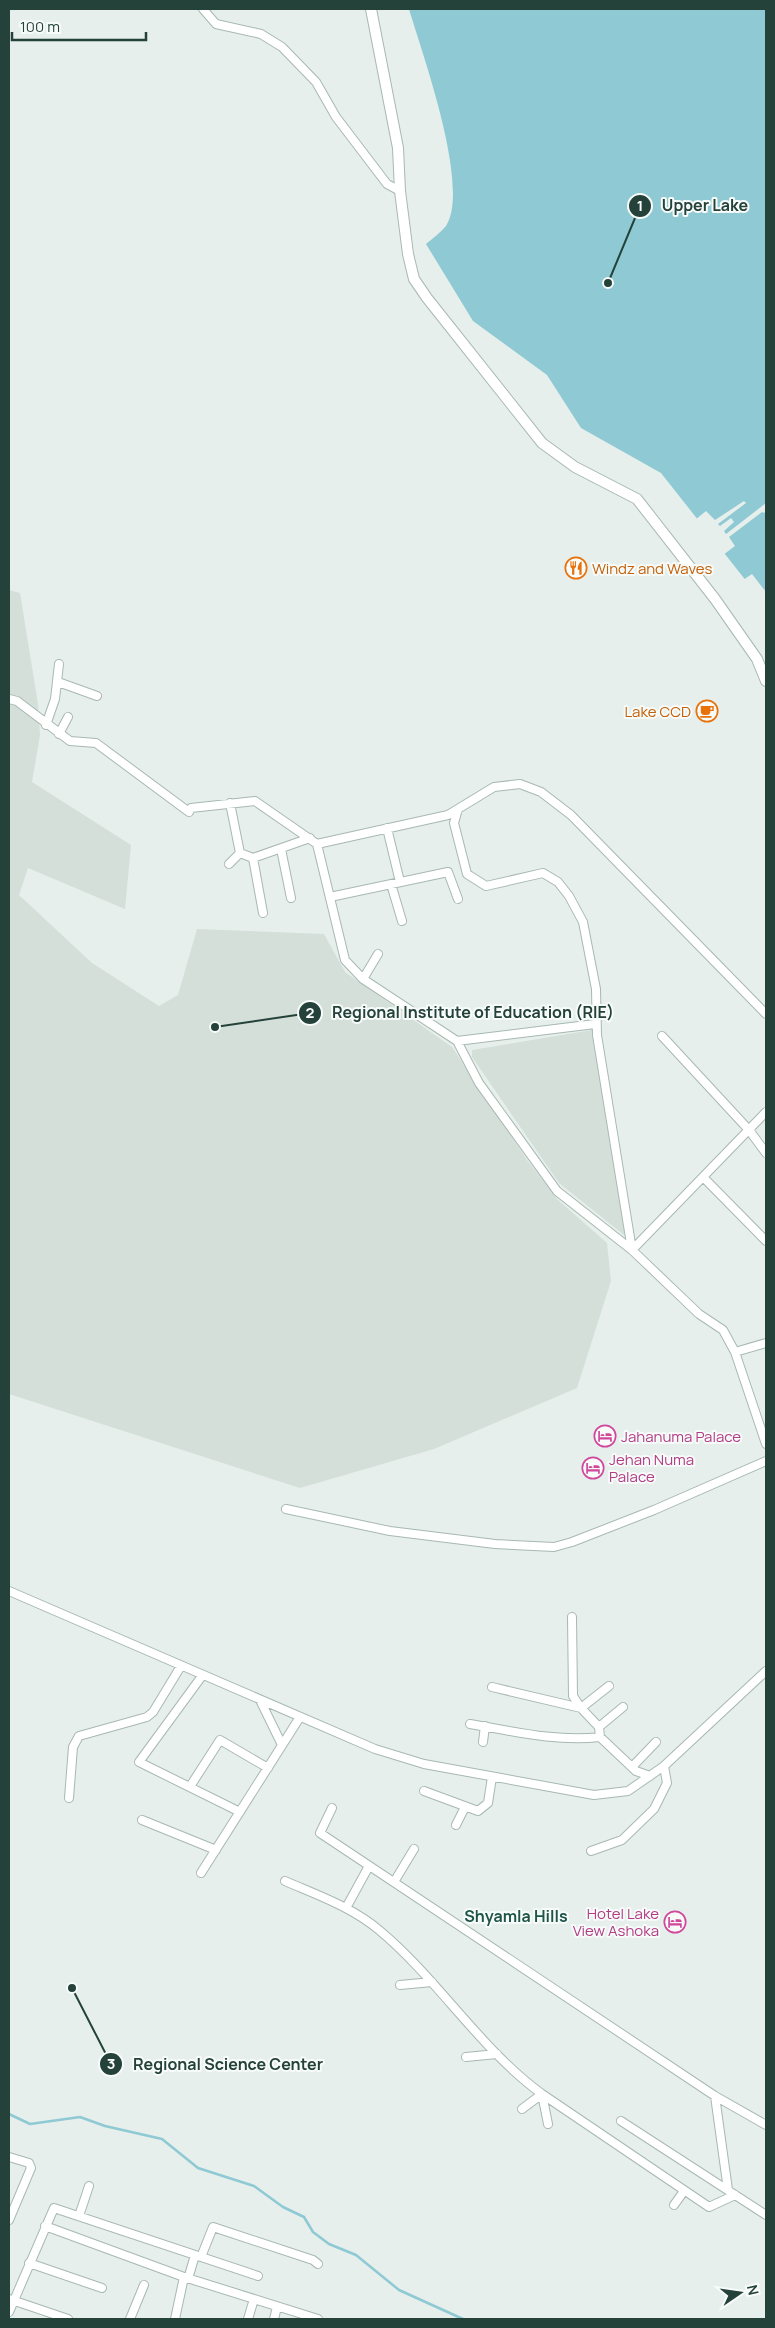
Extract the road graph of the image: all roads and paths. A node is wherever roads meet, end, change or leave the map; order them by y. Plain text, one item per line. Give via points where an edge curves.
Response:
1 (203, 9) edge
2 (371, 9) edge
3 (400, 191) junction
4 (59, 664) dead end
5 (766, 681) edge
6 (58, 682) junction
7 (97, 696) dead end
8 (9, 699) edge
9 (68, 717) dead end
10 (46, 725) junction
11 (59, 734) junction
12 (230, 803) junction
13 (458, 809) junction
14 (387, 828) junction
15 (310, 838) junction
16 (317, 844) junction
17 (282, 848) junction
18 (240, 853) junction
19 (253, 858) junction
20 (229, 864) dead end
21 (400, 882) junction
22 (391, 884) junction
23 (330, 897) junction
24 (291, 898) dead end
25 (458, 899) dead end
26 (263, 913) dead end
27 (402, 921) dead end
28 (378, 954) dead end
29 (363, 979) junction
30 (766, 1014) edge
31 (595, 1024) junction
32 (662, 1036) dead end
33 (458, 1041) junction
34 (766, 1112) edge
35 (749, 1130) junction
36 (766, 1153) edge
37 (703, 1177) junction
38 (766, 1241) edge
39 (632, 1250) junction
40 (766, 1343) edge
41 (735, 1352) junction
42 (766, 1444) edge
43 (766, 1461) edge
44 (286, 1509) dead end
45 (9, 1591) edge
46 (572, 1617) dead end
47 (181, 1666) junction
48 (766, 1671) edge
49 (202, 1676) junction
50 (609, 1686) dead end
51 (492, 1687) dead end
52 (260, 1700) junction
53 (623, 1707) dead end
54 (581, 1708) junction
55 (300, 1717) junction
56 (470, 1724) dead end
57 (485, 1726) junction
58 (599, 1728) junction
59 (600, 1737) junction
60 (483, 1742) dead end
61 (656, 1742) dead end
62 (282, 1745) junction
63 (664, 1766) junction
64 (632, 1767) junction
65 (268, 1768) junction
66 (650, 1776) junction
67 (492, 1778) junction
68 (191, 1785) junction
69 (424, 1791) dead end
70 (69, 1798) dead end
71 (465, 1807) junction
72 (332, 1808) dead end
73 (240, 1812) junction
74 (142, 1820) dead end
75 (456, 1825) dead end
76 (414, 1849) dead end
77 (216, 1850) junction
78 (591, 1851) dead end
79 (369, 1866) junction
80 (201, 1873) dead end
81 (285, 1881) dead end
82 (394, 1882) junction
83 (346, 1908) junction
84 (432, 1982) junction
85 (400, 1986) dead end
86 (497, 2054) junction
87 (466, 2057) dead end
88 (542, 2094) junction
89 (715, 2096) junction
90 (522, 2109) dead end
91 (621, 2121) dead end
92 (548, 2124) dead end
93 (766, 2125) edge
94 (9, 2157) edge
95 (89, 2186) dead end
96 (684, 2191) junction
97 (731, 2192) junction
98 (674, 2205) dead end
99 (766, 2215) edge
100 (79, 2216) junction
101 (9, 2220) edge
102 (45, 2226) junction
103 (198, 2256) junction
104 (29, 2263) junction
105 (318, 2264) dead end
106 (258, 2276) dead end
107 (186, 2278) junction
108 (144, 2285) dead end
109 (102, 2288) dead end
110 (254, 2299) junction
111 (11, 2300) edge
112 (277, 2307) junction
113 (9, 2312) edge
114 (68, 2319) edge
115 (130, 2319) edge
116 (175, 2319) edge
117 (248, 2319) edge
118 (274, 2319) edge
119 (318, 2319) edge

1 - 3 street via 216,24 261,34 282,47 316,82 336,117 387,184
2 - 3 street via 398,148
3 - 5 street via 414,278 427,298 542,443 574,467 637,499 757,659
4 - 6 street
6 - 7 street
6 - 10 street
8 - 10 street via 17,701
9 - 11 street
10 - 11 street
11 - 12 street via 70,741 96,743 189,812 191,808
12 - 15 street via 255,801
12 - 18 street
13 - 14 street via 448,815
13 - 30 street via 494,787 520,784 541,792 571,815
13 - 31 street via 454,823 467,874 486,886 543,873 558,882 569,896 583,922 596,988
14 - 16 street
14 - 21 street
15 - 16 street
15 - 17 street
16 - 23 street
17 - 19 street
17 - 24 street
18 - 19 street
18 - 20 street
19 - 26 street
21 - 22 street
21 - 25 street via 448,872
22 - 23 street
22 - 27 street
23 - 29 street via 345,960
28 - 29 street
29 - 33 street
31 - 33 street
31 - 39 street
32 - 35 street
33 - 39 street via 480,1083 557,1191
34 - 35 street
35 - 36 street
35 - 37 street
37 - 38 street
37 - 39 street
39 - 41 street via 700,1314 722,1330
40 - 41 street
41 - 42 street
43 - 44 street via 654,1510 554,1547 495,1544 390,1531
45 - 47 street
46 - 54 street via 573,1696
47 - 49 street
47 - 70 street via 147,1717 79,1736 73,1747
48 - 63 street
49 - 52 street
49 - 68 street via 139,1762
50 - 54 street
51 - 54 street
52 - 55 street
52 - 62 street
53 - 58 street
54 - 58 street
55 - 62 street
55 - 67 street via 375,1750
56 - 57 street
57 - 59 street via 579,1740
57 - 60 street
58 - 59 street
59 - 64 street
61 - 64 street
62 - 65 street
63 - 66 street
63 - 78 street via 667,1783 654,1809 622,1840
64 - 66 street
65 - 68 street via 220,1740
65 - 73 street
66 - 67 street via 628,1792 594,1795
67 - 71 street via 488,1803 478,1811
68 - 73 street
69 - 71 street
71 - 75 street
72 - 79 street via 320,1832
73 - 77 street
74 - 77 street
76 - 82 street
77 - 80 street
79 - 82 street
79 - 83 street
81 - 83 street
82 - 89 street
83 - 84 street via 378,1929
84 - 85 street
84 - 86 street
86 - 87 street
86 - 88 street via 518,2077
88 - 90 street
88 - 92 street
88 - 96 street
89 - 93 street
89 - 97 street
91 - 97 street
94 - 101 street via 29,2163 31,2168
95 - 100 street
96 - 97 street via 709,2207
96 - 98 street
97 - 99 street
100 - 102 street via 54,2208
100 - 103 street
102 - 104 street
102 - 107 street
103 - 105 street via 213,2227
103 - 106 street
103 - 107 street
104 - 109 street
104 - 111 street
107 - 110 street
107 - 116 street
108 - 115 street
110 - 112 street
110 - 117 street
111 - 113 street
111 - 114 street
112 - 118 street
112 - 119 street

